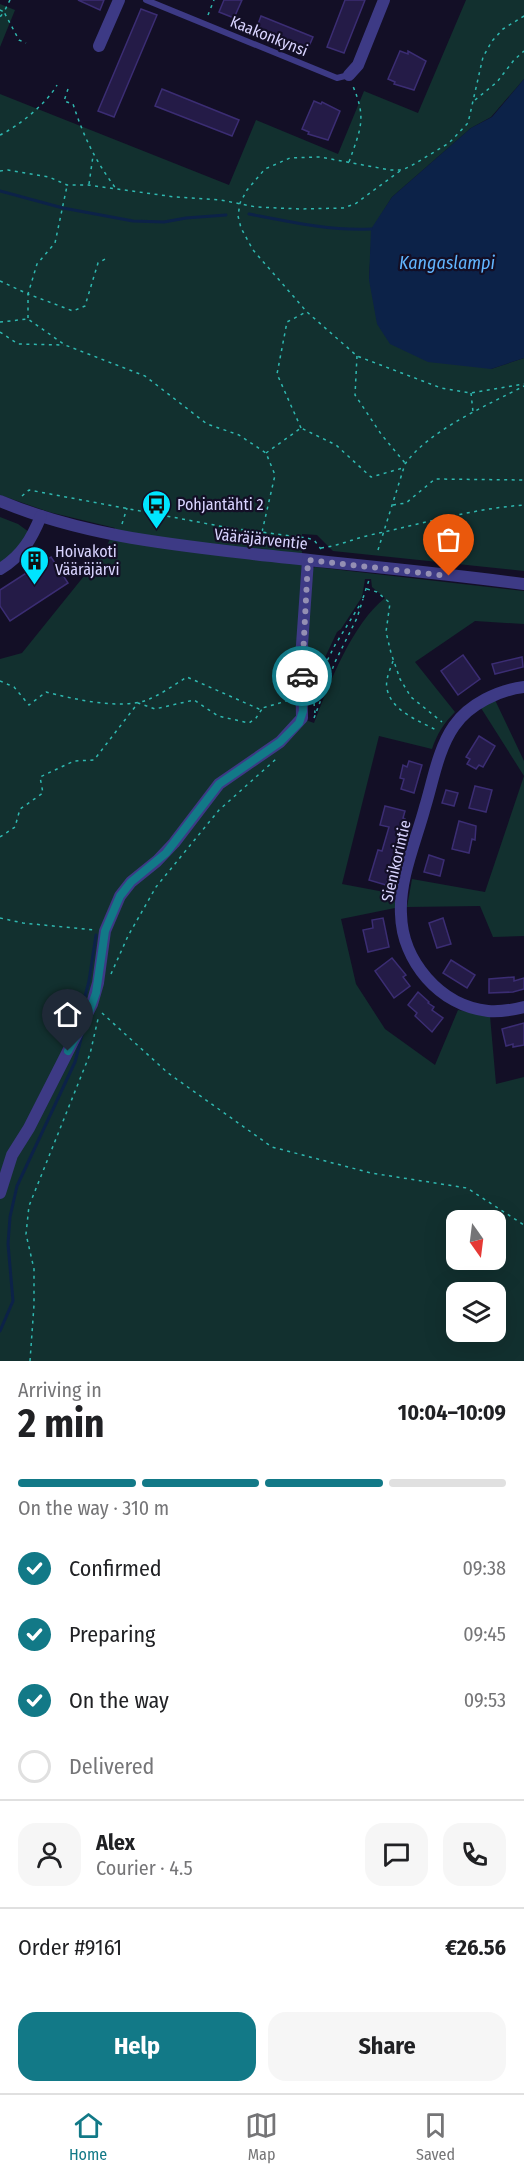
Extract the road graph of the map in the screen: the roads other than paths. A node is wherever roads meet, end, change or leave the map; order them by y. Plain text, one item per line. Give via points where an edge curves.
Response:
1 (119, 0) edge
2 (146, 0) edge
3 (384, 0) edge
4 (99, 46) dead end
5 (349, 75) joint
6 (0, 501) edge
7 (41, 516) junction
8 (308, 560) junction
9 (0, 569) edge
10 (524, 584) edge
11 (524, 687) edge
12 (524, 1007) edge
13 (0, 1193) edge

1 - 4 street
2 - 5 lane, Kaakonkynsi via 337,78
3 - 5 street via 358,65
6 - 7 street, Vääräjärventie
7 - 8 street, Vääräjärventie via 125,538
7 - 9 street via 21,553
8 - 10 street, Vääräjärventie
8 - 13 street via 301,659 306,700 302,718 290,733 219,784 166,853 131,882 116,903 105,931 92,1004 12,1155
11 - 12 street, Sienikorintie via 481,702 467,712 450,734 404,882 400,914 413,959 427,979 451,999 488,1011

